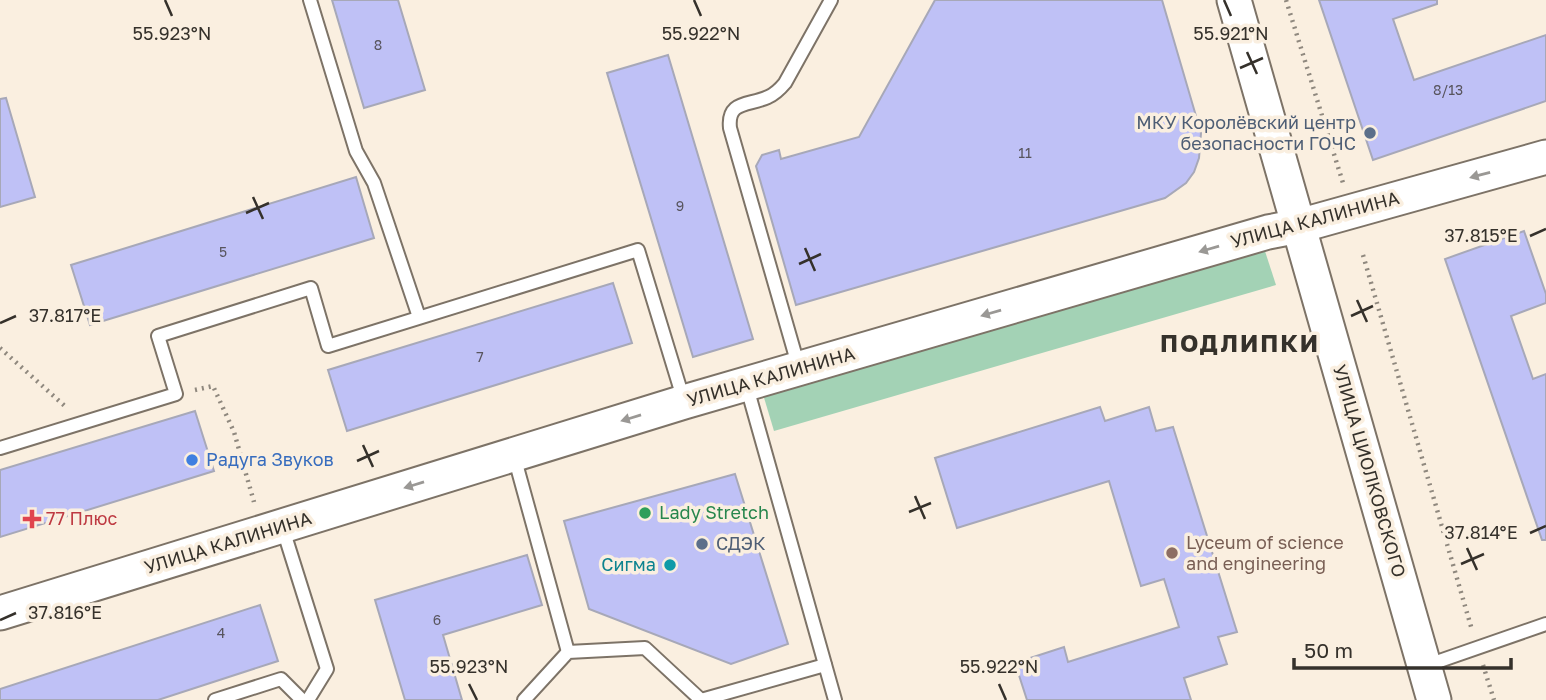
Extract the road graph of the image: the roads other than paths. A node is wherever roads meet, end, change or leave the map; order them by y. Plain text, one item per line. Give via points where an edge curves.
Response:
1 (310, 0) edge
2 (831, 0) edge
3 (1234, 0) edge
4 (1546, 157) edge
5 (1299, 226) junction
6 (419, 317) junction
7 (799, 369) junction
8 (746, 384) junction
9 (684, 402) junction
10 (0, 448) edge
11 (513, 455) junction
12 (270, 520) junction
13 (0, 613) edge
14 (1546, 624) edge
15 (568, 652) junction
16 (825, 665) junction
17 (1424, 666) junction
18 (215, 700) edge
19 (302, 700) edge
20 (308, 700) edge
21 (524, 700) edge
22 (701, 700) edge
23 (835, 700) edge
24 (1434, 700) edge

1 - 6 lane via 356,151 374,183
2 - 7 lane via 785,83 767,98 741,105 729,118
3 - 5 street, УЛИЦА ЦИОЛКОВСКОГО
4 -> 5 street, УЛИЦА КАЛИНИНА
5 -> 7 street, УЛИЦА КАЛИНИНА
5 - 17 street, УЛИЦА ЦИОЛКОВСКОГО
6 - 9 lane via 638,250
6 - 10 lane via 328,346 312,288 158,337 176,394
7 - 8 street, УЛИЦА КАЛИНИНА
8 - 9 street, УЛИЦА КАЛИНИНА
8 - 16 lane
9 -> 11 street, УЛИЦА КАЛИНИНА
11 -> 12 street, УЛИЦА КАЛИНИНА
11 - 15 lane
12 - 13 street, УЛИЦА КАЛИНИНА
12 - 20 lane via 327,669
14 - 17 lane
15 - 21 lane
15 - 22 lane via 645,648
16 - 22 lane
16 - 23 lane
17 - 24 street, УЛИЦА ЦИОЛКОВСКОГО
18 - 19 lane via 281,679

